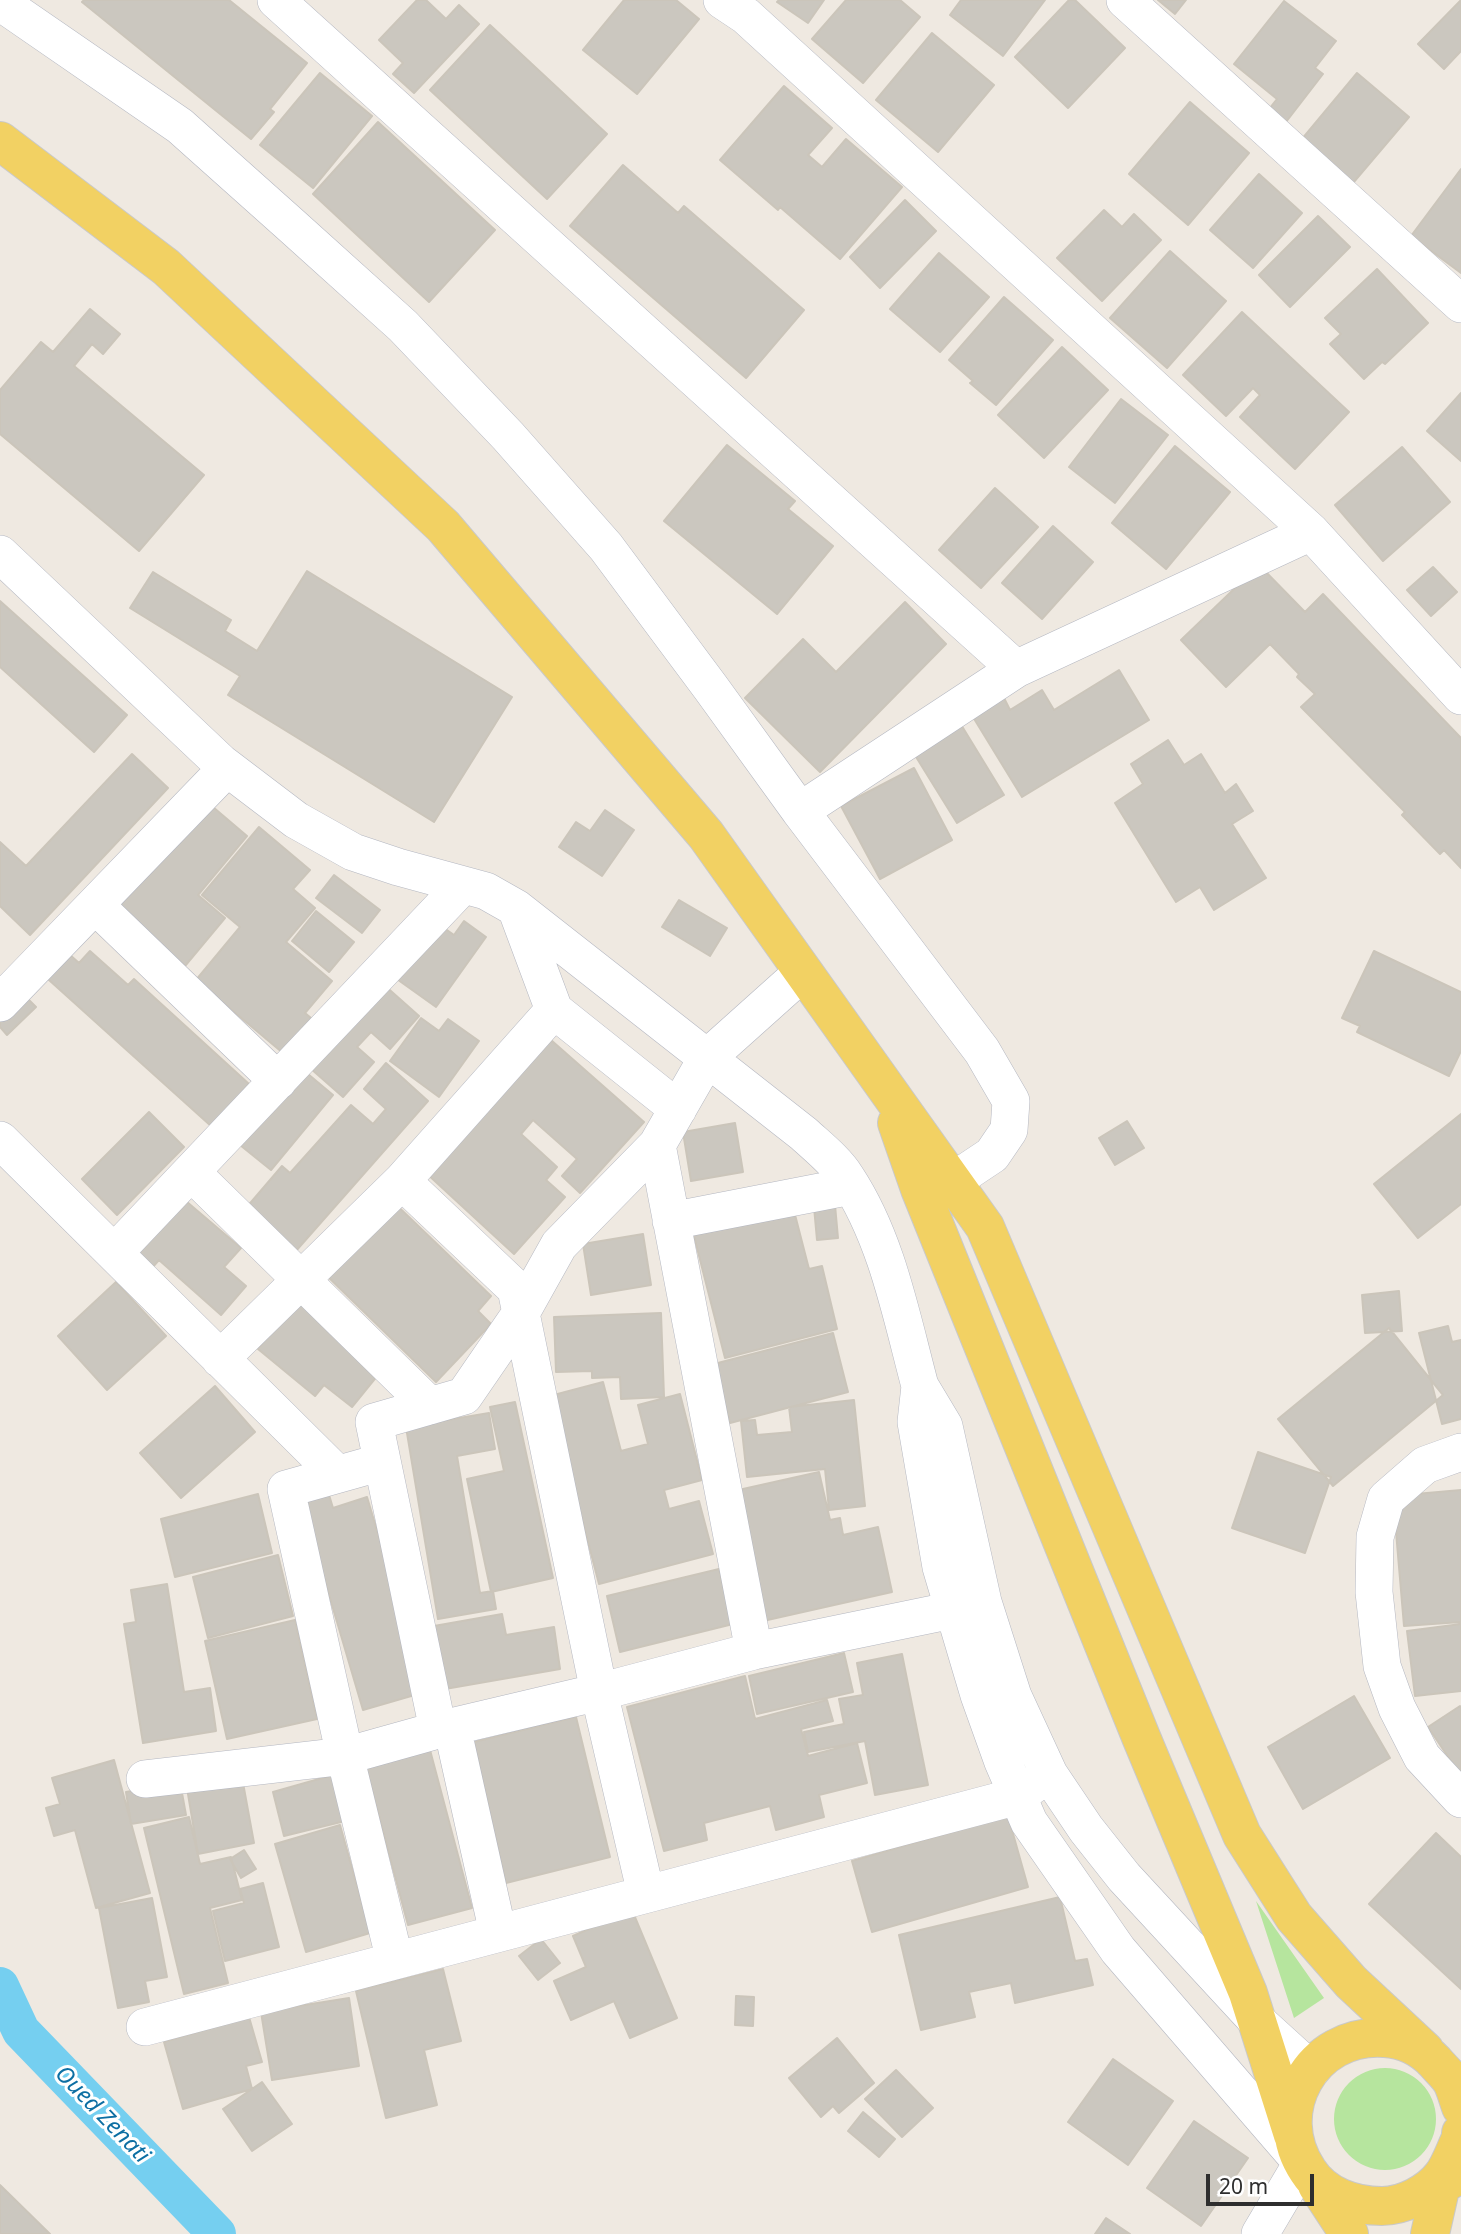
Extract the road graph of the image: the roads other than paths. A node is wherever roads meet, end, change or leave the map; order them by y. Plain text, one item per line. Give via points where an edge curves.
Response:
1 (722, 0) edge
2 (1125, 0) edge
3 (280, 1) edge
4 (0, 2) edge
5 (0, 141) edge
6 (1461, 304) edge
7 (1311, 532) junction
8 (0, 554) edge
9 (1016, 669) junction
10 (1461, 696) edge
11 (227, 768) junction
12 (800, 811) junction
13 (463, 885) junction
14 (94, 905) junction
15 (516, 908) junction
16 (803, 972) junction
17 (0, 1003) edge
18 (554, 1010) junction
19 (707, 1059) junction
20 (278, 1081) junction
21 (883, 1082) junction
22 (678, 1109) junction
23 (0, 1140) edge
24 (657, 1145) junction
25 (191, 1172) junction
26 (402, 1181) junction
27 (953, 1181) junction
28 (851, 1186) junction
29 (671, 1221) junction
30 (114, 1253) junction
31 (302, 1278) junction
32 (521, 1313) junction
33 (220, 1359) junction
34 (920, 1386) junction
35 (430, 1406) junction
36 (1461, 1452) edge
37 (382, 1462) junction
38 (337, 1475) junction
39 (953, 1610) junction
40 (754, 1651) junction
41 (599, 1692) junction
42 (445, 1729) junction
43 (345, 1756) junction
44 (1049, 1773) junction
45 (145, 1779) dead end
46 (1018, 1796) junction
47 (1461, 1798) edge
48 (646, 1894) junction
49 (498, 1933) junction
50 (395, 1961) junction
51 (1256, 2020) junction
52 (145, 2027) dead end
53 (1425, 2051) junction
54 (1311, 2070) junction
55 (1458, 2092) edge
56 (1461, 2133) edge
57 (1302, 2159) junction
58 (1452, 2181) edge
59 (1260, 2234) edge
60 (1349, 2234) edge
61 (1430, 2234) edge

1 - 7 street via 746,16
2 - 6 street
3 - 9 street
4 - 12 street via 180,126 403,326 606,547
5 - 16 main road via 166,267 443,526 706,835
7 - 9 street
7 - 10 street
8 - 11 street
9 - 12 street
11 - 13 street via 296,820 353,852
11 - 14 street
12 - 27 street via 982,1051 1012,1101 1009,1130 992,1155
13 - 15 street via 486,891
13 - 20 street
14 - 17 street
14 - 20 street
15 - 18 street
15 - 19 street
16 - 19 street
16 - 21 main road
18 - 22 street
18 - 26 street
19 - 22 street
19 - 28 street via 804,1134
20 - 25 street
21 - 27 main road
21 - 51 main road via 925,1202
22 - 24 street
23 - 30 street
24 - 29 street
24 - 32 street via 559,1245
25 - 30 street
25 - 31 street
26 - 31 street
26 - 32 street via 516,1289
27 - 53 main road via 985,1227 1242,1835 1294,1917 1351,1982
28 - 29 street
28 - 34 street via 871,1220
29 - 40 street
30 - 33 street
31 - 33 street
31 - 35 street
32 - 35 street via 464,1396
32 - 41 street
33 - 38 street
34 - 39 street via 916,1422
34 - 44 street via 944,1426 983,1602 1013,1696
35 - 37 street via 373,1422
36 - 47 street via 1424,1465 1386,1499 1375,1537 1374,1592 1382,1666 1397,1707 1422,1757
37 - 38 street
37 - 42 street
38 - 43 street via 286,1489
39 - 40 street
39 - 46 street
40 - 41 street
41 - 42 street
41 - 48 street
42 - 43 street
42 - 49 street
43 - 45 street
43 - 50 street
44 - 46 street
44 - 51 street via 1124,1877
46 - 48 street
46 - 57 street via 1029,1822 1118,1950
48 - 49 street
49 - 50 street
50 - 52 street
51 - 54 street
51 - 57 main road
53 - 54 main road via 1397,2039 1368,2037 1340,2045
53 - 55 main road
54 - 57 main road via 1293,2106
56 - 58 main road
57 - 58 main road via 1334,2196 1362,2206 1392,2206
57 - 59 street
57 - 60 main road
58 - 61 main road

